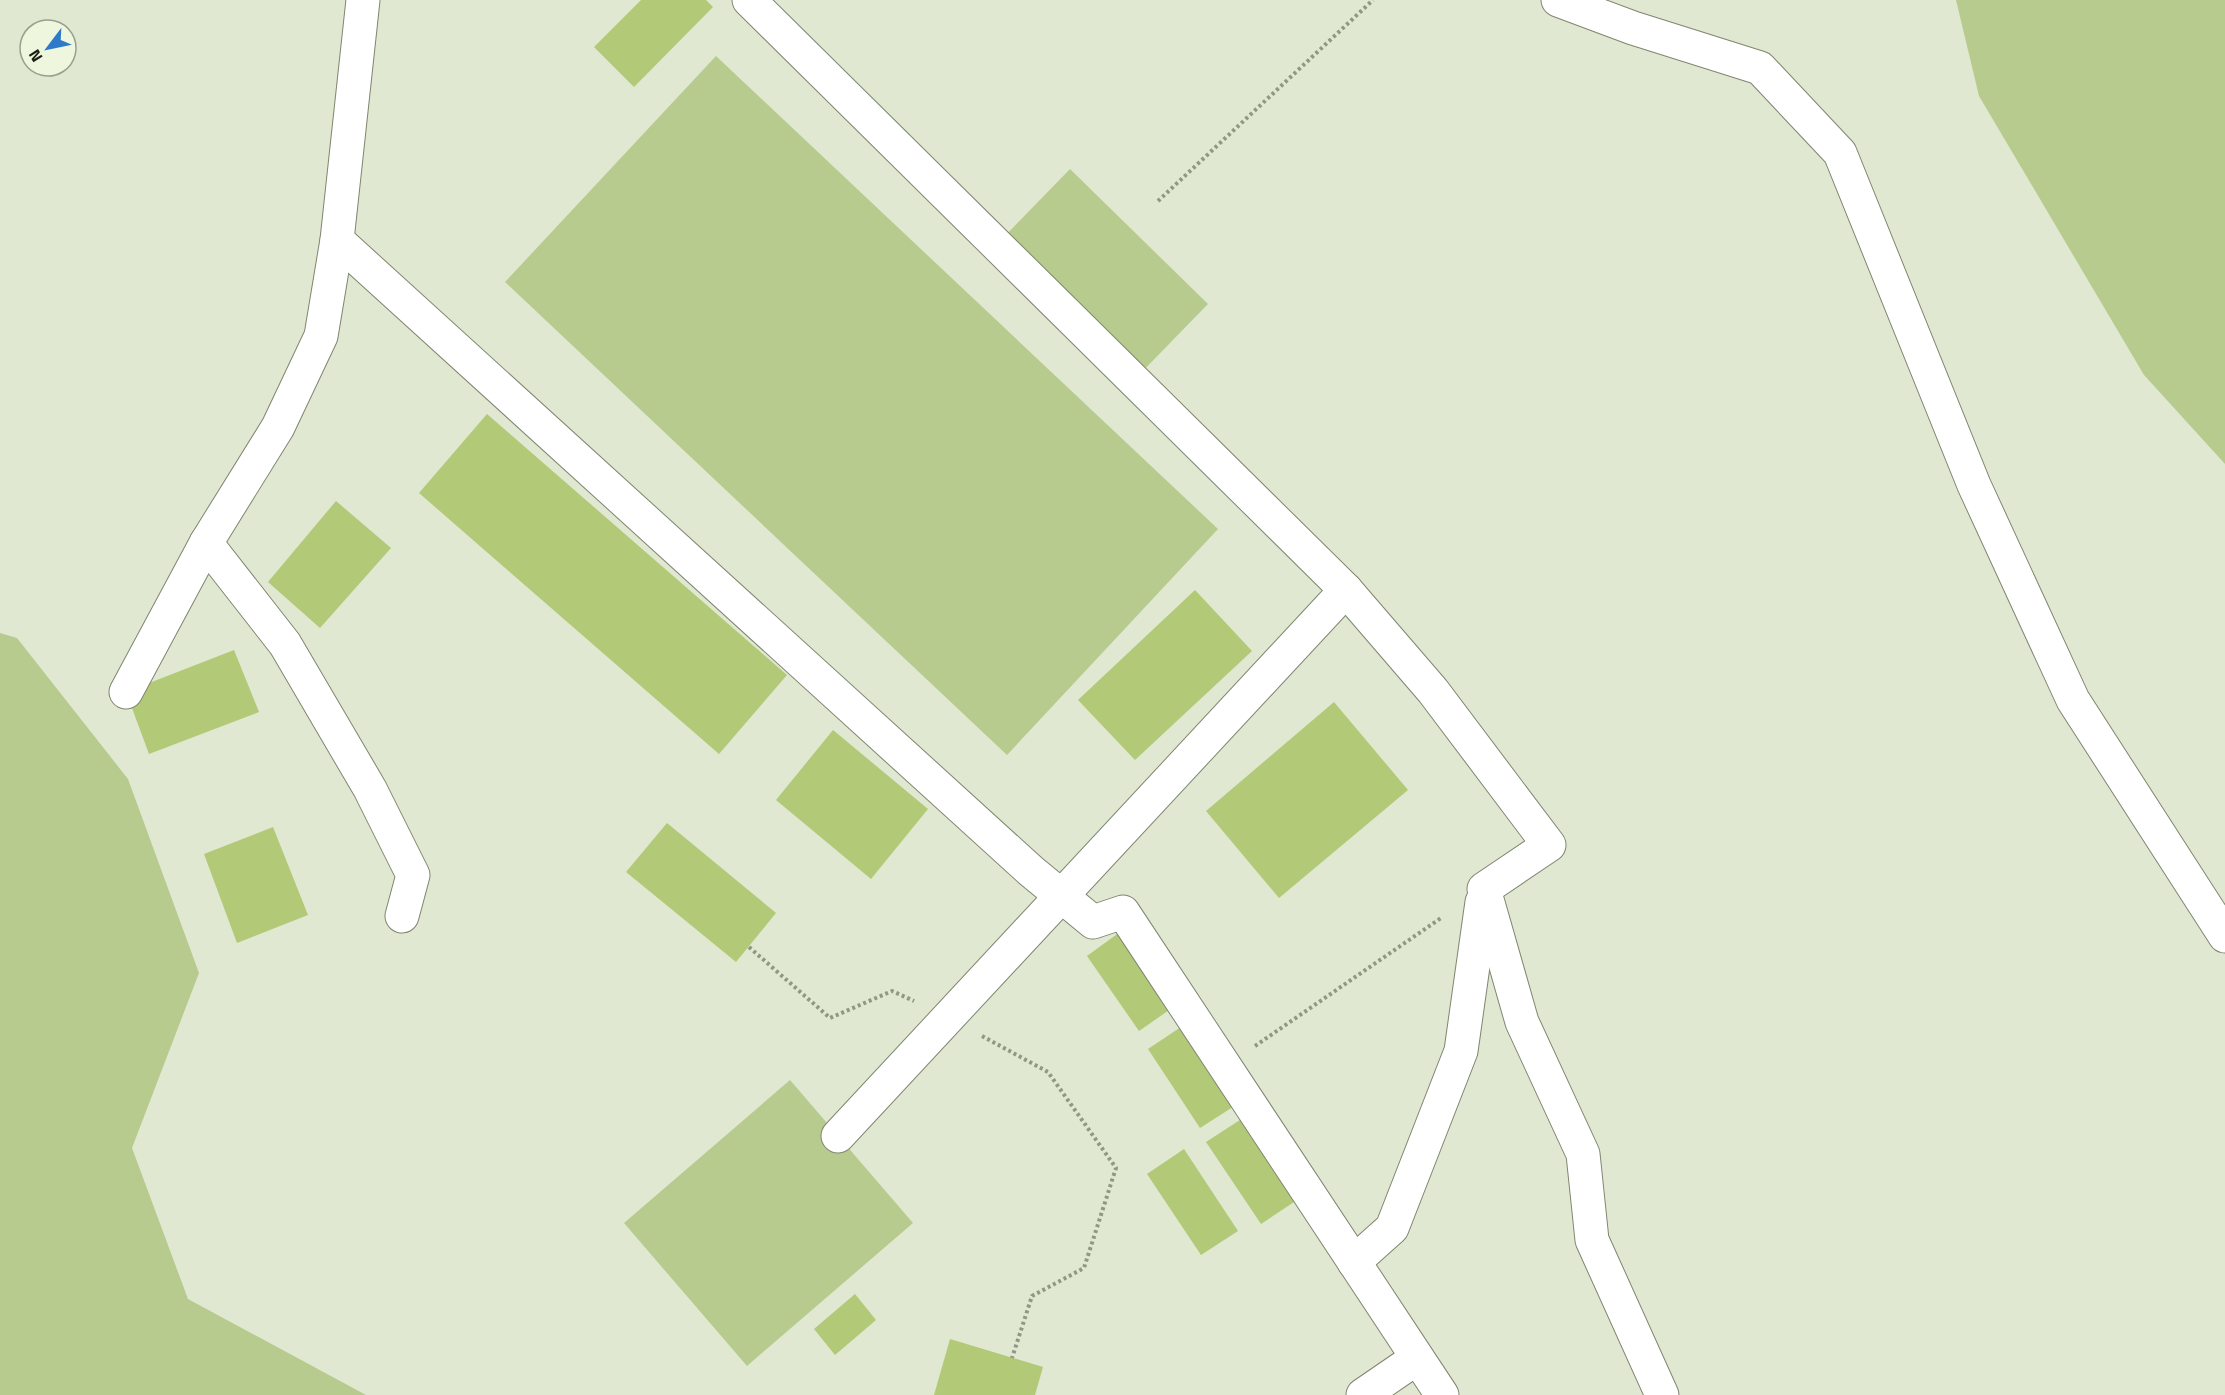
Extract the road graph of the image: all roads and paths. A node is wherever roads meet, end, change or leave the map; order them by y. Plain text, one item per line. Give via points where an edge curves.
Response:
1 (363, 0) edge
2 (749, 0) edge
3 (1373, 0) edge
4 (1558, 0) edge
5 (1158, 201) dead end
6 (337, 240) junction
7 (206, 543) junction
8 (1346, 590) junction
9 (126, 692) dead end
10 (1484, 889) junction
11 (1063, 897) junction
12 (402, 916) dead end
13 (2225, 936) edge
14 (749, 947) dead end
15 (949, 1018) junction
16 (1250, 1049) dead end
17 (838, 1136) dead end
18 (1354, 1262) junction
19 (1011, 1358) dead end
20 (1417, 1358) junction
21 (1363, 1395) edge
22 (1442, 1395) edge
23 (1662, 1395) edge

1 - 6 street
2 - 8 street
3 - 5 path
4 - 13 street via 1760,68 1840,153 1974,484 2073,700
6 - 7 street via 321,336 278,427
6 - 11 street via 960,808
7 - 9 street
7 - 12 street via 285,644 370,789 413,875
8 - 10 street via 1433,691 1549,845
8 - 11 street
10 - 16 path
10 - 18 street via 1461,1051 1392,1228
10 - 23 street via 1522,1022 1583,1154 1592,1240
11 - 15 street
11 - 18 street via 1093,922 1123,912
14 - 15 path via 830,1018 892,991
15 - 17 street
15 - 19 path via 1048,1072 1116,1168 1084,1268 1032,1296
18 - 20 street
20 - 21 street
20 - 22 street

